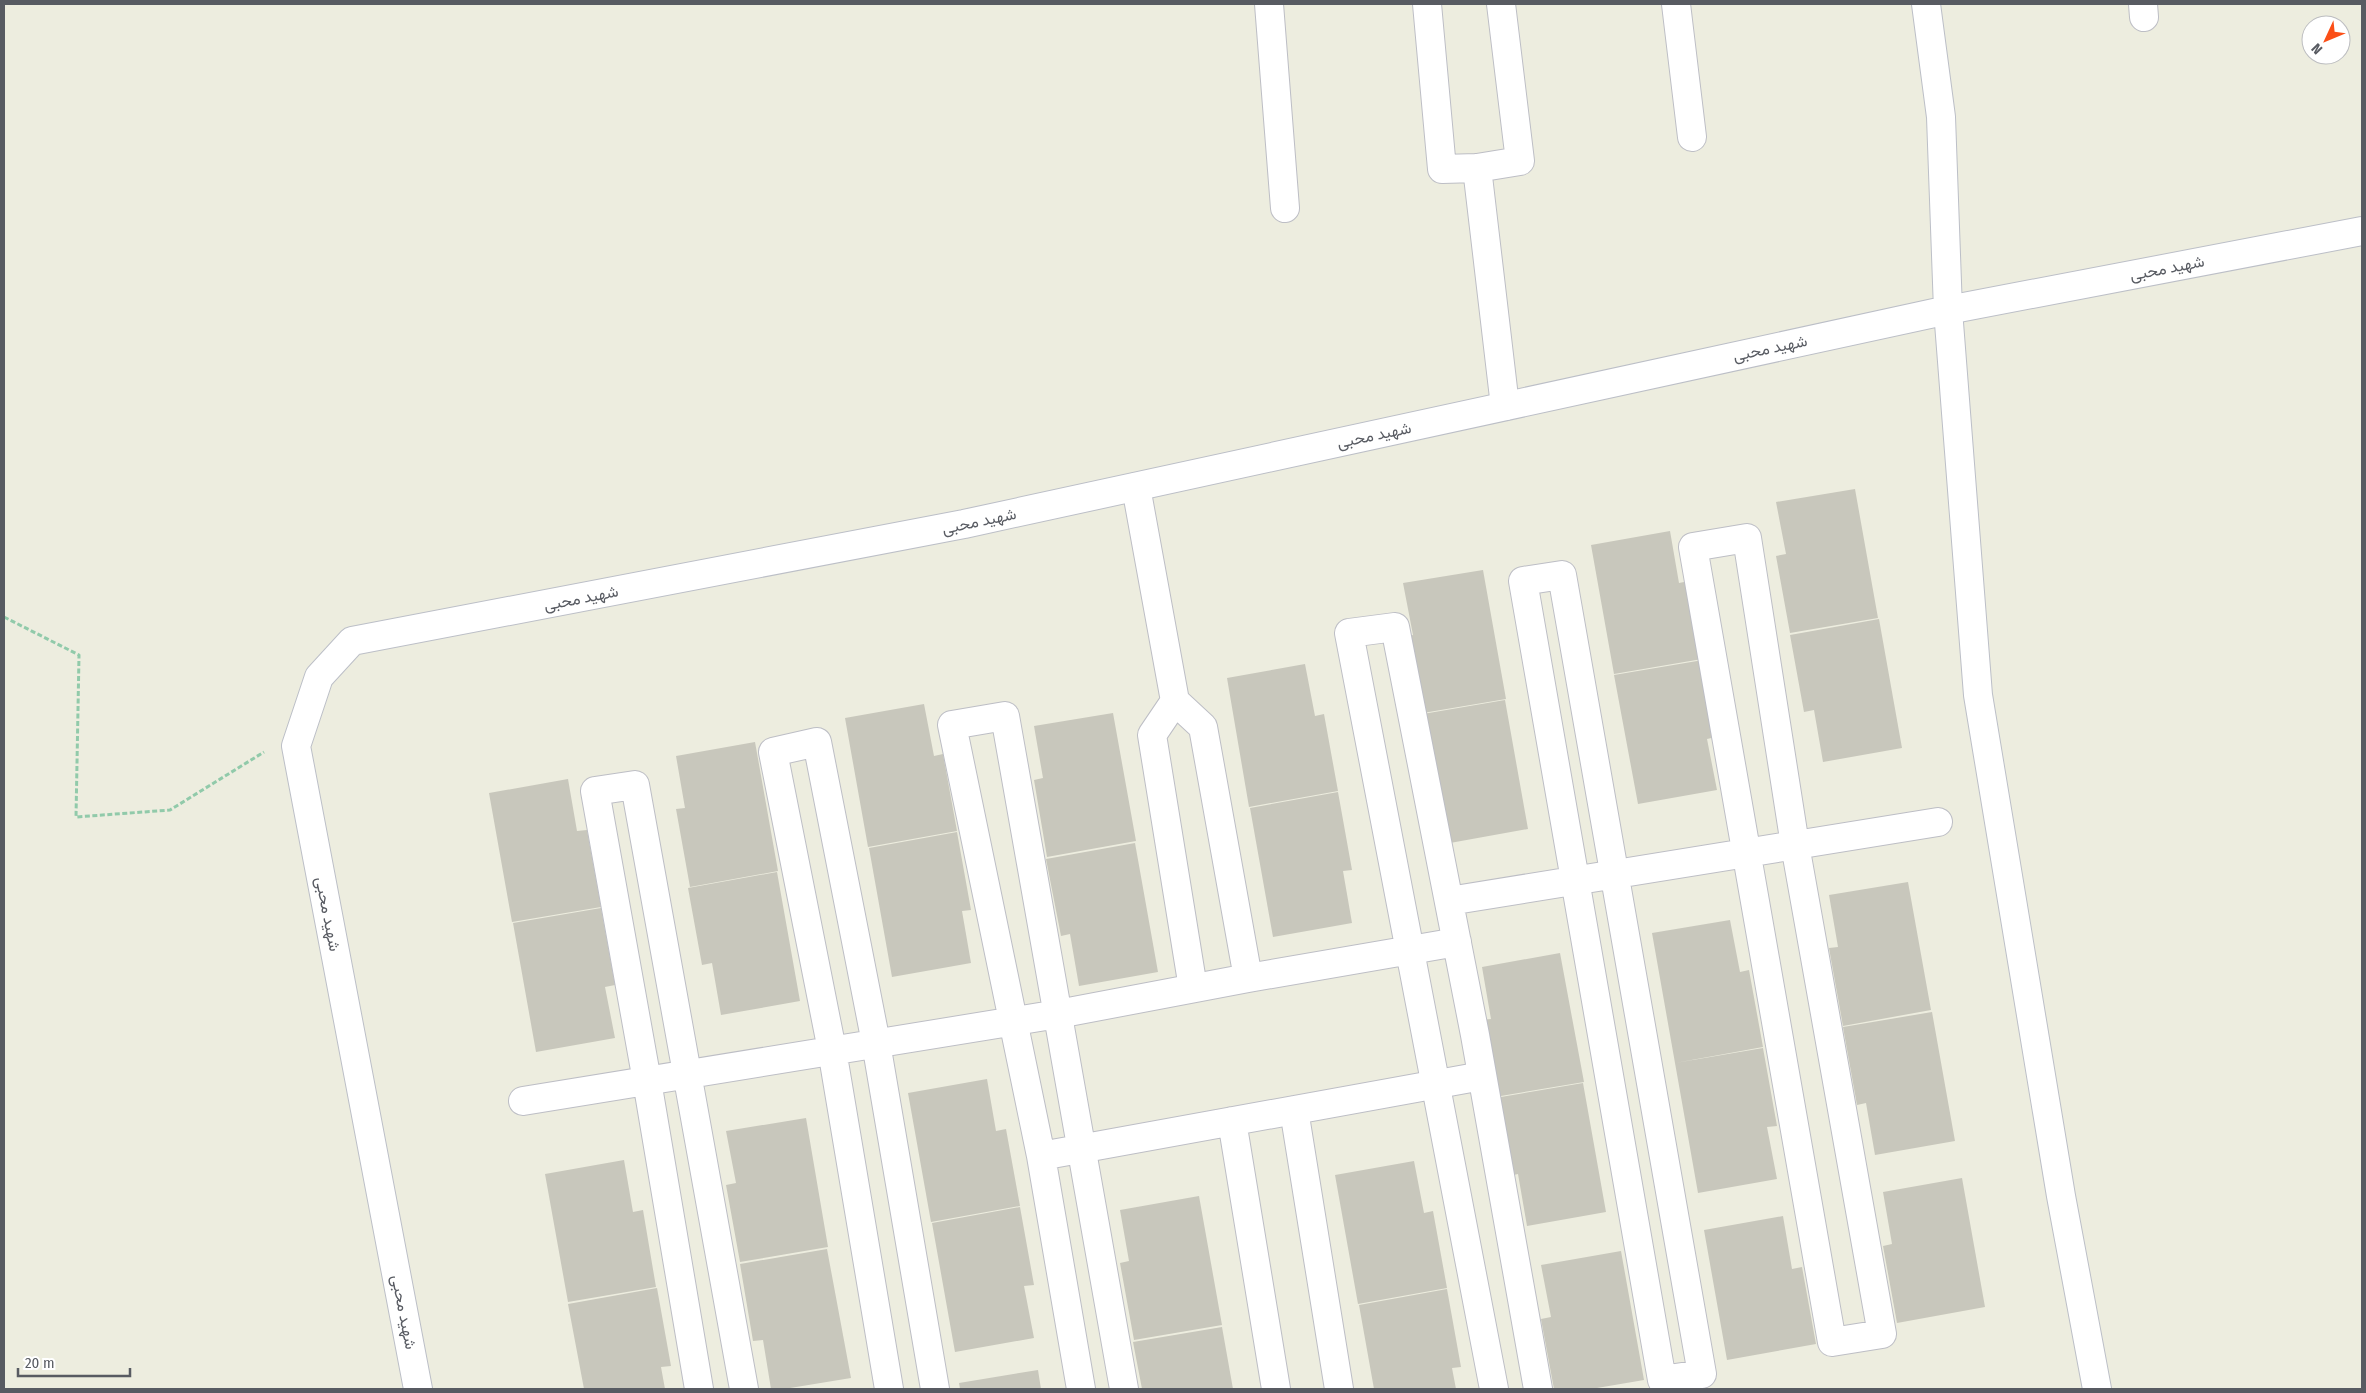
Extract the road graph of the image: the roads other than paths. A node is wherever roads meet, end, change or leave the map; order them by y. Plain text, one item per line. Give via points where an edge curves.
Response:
1 (1269, 4) edge
2 (1428, 4) edge
3 (1501, 4) edge
4 (1676, 4) edge
5 (1926, 4) edge
6 (1692, 137) dead end
7 (1478, 168) junction
8 (1285, 208) dead end
9 (2362, 231) edge
10 (1948, 310) junction
11 (1505, 406) junction
12 (1136, 486) junction
13 (1175, 701) junction
14 (1938, 822) dead end
15 (1795, 845) junction
16 (1747, 852) junction
17 (1614, 874) junction
18 (1575, 880) junction
19 (1449, 901) junction
20 (1457, 942) junction
21 (1410, 950) junction
22 (1248, 978) junction
23 (1193, 988) junction
24 (1058, 1014) junction
25 (1013, 1020) junction
26 (876, 1043) junction
27 (832, 1050) junction
28 (688, 1074) junction
29 (1482, 1076) junction
30 (647, 1081) junction
31 (1436, 1084) junction
32 (523, 1102) dead end
33 (1294, 1110) junction
34 (1232, 1121) junction
35 (1080, 1148) junction
36 (1041, 1156) junction
37 (418, 1389) edge
38 (699, 1389) edge
39 (744, 1389) edge
40 (889, 1389) edge
41 (935, 1389) edge
42 (1080, 1389) edge
43 (1124, 1389) edge
44 (1276, 1389) edge
45 (1339, 1389) edge
46 (1494, 1389) edge
47 (1538, 1389) edge
48 (2097, 1389) edge

1 - 8 street
2 - 7 street via 1442,169
3 - 7 street via 1520,161
4 - 6 street
5 - 10 street via 1941,117
7 - 11 street
9 - 10 street, شهید محبی
10 - 11 street, شهید محبی
10 - 48 street via 1978,695 2061,1196
11 - 12 street, شهید محبی
12 - 13 street
12 - 37 street, شهید محبی via 964,524 352,641 319,677 296,746
13 - 22 street via 1203,727
13 - 23 street via 1152,735
14 - 15 street
15 - 16 street
15 - 16 street via 1747,538 1693,547
15 - 16 street via 1882,1334 1832,1342
16 - 17 street
17 - 18 street
17 - 18 street via 1562,575 1523,580
17 - 18 street via 1702,1374 1662,1380
18 - 19 street
19 - 20 street
19 - 21 street via 1395,628 1349,633
20 - 21 street
20 - 29 street
21 - 22 street
21 - 31 street
22 - 23 street
23 - 24 street
24 - 25 street
24 - 25 street via 1005,716 952,725
24 - 35 street
25 - 26 street
25 - 36 street
26 - 27 street
26 - 27 street via 817,742 773,752
26 - 41 street
27 - 28 street
27 - 40 street
28 - 30 street
28 - 30 street via 635,785 595,791
28 - 39 street
29 - 31 street
29 - 47 street
30 - 32 street
30 - 38 street
31 - 33 street
31 - 46 street
33 - 34 street
33 - 45 street
34 - 35 street
34 - 44 street
35 - 36 street
35 - 43 street
36 - 42 street

